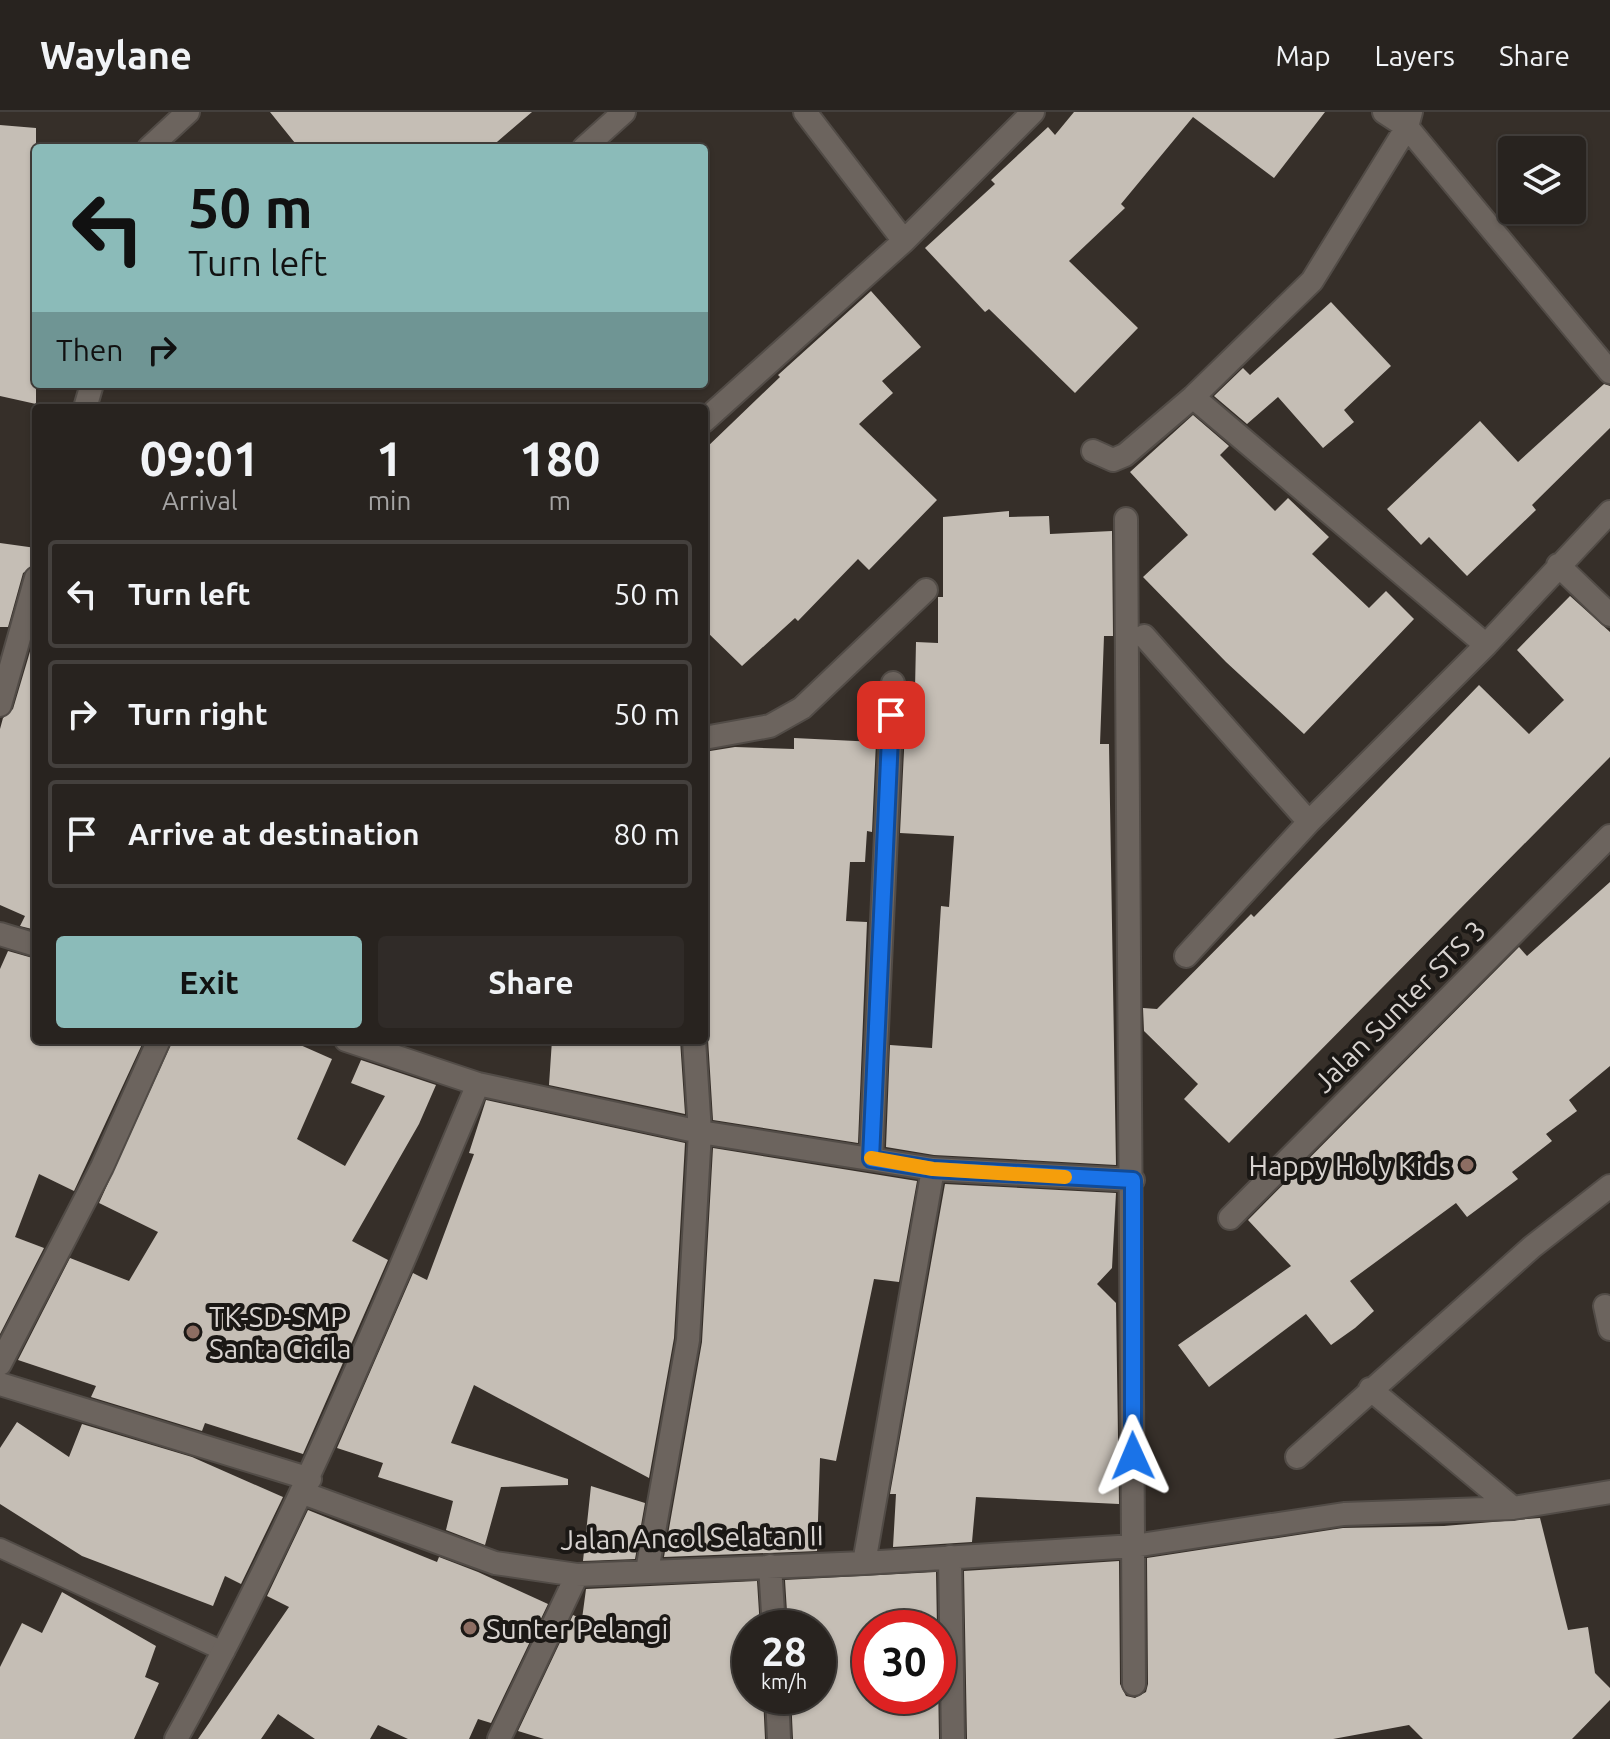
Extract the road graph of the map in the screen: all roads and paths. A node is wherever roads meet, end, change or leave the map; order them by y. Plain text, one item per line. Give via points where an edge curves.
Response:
1 (188, 112) edge
2 (624, 112) edge
3 (805, 112) edge
4 (1033, 112) edge
5 (1384, 112) edge
6 (1409, 120) edge
7 (153, 144) edge
8 (588, 144) edge
9 (904, 241) junction
10 (1610, 372) edge
11 (1193, 397) junction
12 (708, 417) edge
13 (1093, 451) dead end
14 (1610, 512) edge
15 (1126, 519) dead end
16 (1558, 565) junction
17 (32, 587) edge
18 (926, 590) dead end
19 (1610, 615) edge
20 (1144, 636) dead end
21 (9, 641) edge
22 (1486, 645) junction
23 (893, 683) dead end
24 (0, 705) edge
25 (708, 737) edge
26 (1309, 822) junction
27 (1610, 836) edge
28 (0, 935) edge
29 (32, 944) edge
30 (1186, 956) dead end
31 (157, 1044) edge
32 (358, 1044) edge
33 (694, 1044) edge
34 (478, 1084) junction
35 (700, 1132) junction
36 (871, 1159) junction
37 (933, 1169) junction
38 (1133, 1180) junction
39 (1610, 1186) edge
40 (1230, 1218) dead end
41 (1605, 1306) dead end
42 (1610, 1329) edge
43 (0, 1364) edge
44 (0, 1384) edge
45 (1370, 1389) junction
46 (1297, 1457) dead end
47 (307, 1486) junction
48 (1610, 1492) edge
49 (1513, 1508) junction
50 (1134, 1546) junction
51 (0, 1548) edge
52 (950, 1557) junction
53 (864, 1563) junction
54 (770, 1566) junction
55 (647, 1571) junction
56 (577, 1575) junction
57 (773, 1610) edge
58 (225, 1652) junction
59 (1134, 1684) dead end
60 (778, 1714) edge
61 (176, 1739) edge
62 (499, 1739) edge
63 (779, 1739) edge
64 (953, 1739) edge

1 - 7 street
2 - 8 street
3 - 9 street
4 - 9 street
5 - 6 street
6 - 10 street
6 - 11 street via 1312,281
9 - 12 street
11 - 13 street via 1125,455 1113,460
11 - 22 street
14 - 16 street
15 - 38 street
16 - 19 street
16 - 22 street
17 - 21 street
18 - 25 street via 802,708 770,726
20 - 26 street
21 - 24 street
22 - 26 street
23 - 36 street
26 - 30 street
27 - 40 street, Jalan Sunter STS 3
28 - 29 street
31 - 43 street via 102,1167
32 - 34 street
33 - 35 street
34 - 35 street
34 - 47 street
35 - 36 street
35 - 55 street via 688,1340
36 - 37 street
37 - 38 street
37 - 53 street
38 - 50 street
39 - 45 street
41 - 42 street
44 - 47 street, Jalan Ancol Selatan II
45 - 46 street
45 - 49 street
47 - 56 street, Jalan Ancol Selatan II via 495,1563
47 - 58 street
48 - 49 street, Jalan Ancol Selatan II
49 - 50 street, Jalan Ancol Selatan II via 1344,1514
50 - 52 street, Jalan Ancol Selatan II
50 - 59 street
51 - 58 lane
52 - 53 street, Jalan Ancol Selatan II
52 - 64 street
53 - 54 street, Jalan Ancol Selatan II
54 - 55 street, Jalan Ancol Selatan II
54 - 57 street
55 - 56 street, Jalan Ancol Selatan II
56 - 62 street
58 - 61 street
60 - 63 street

